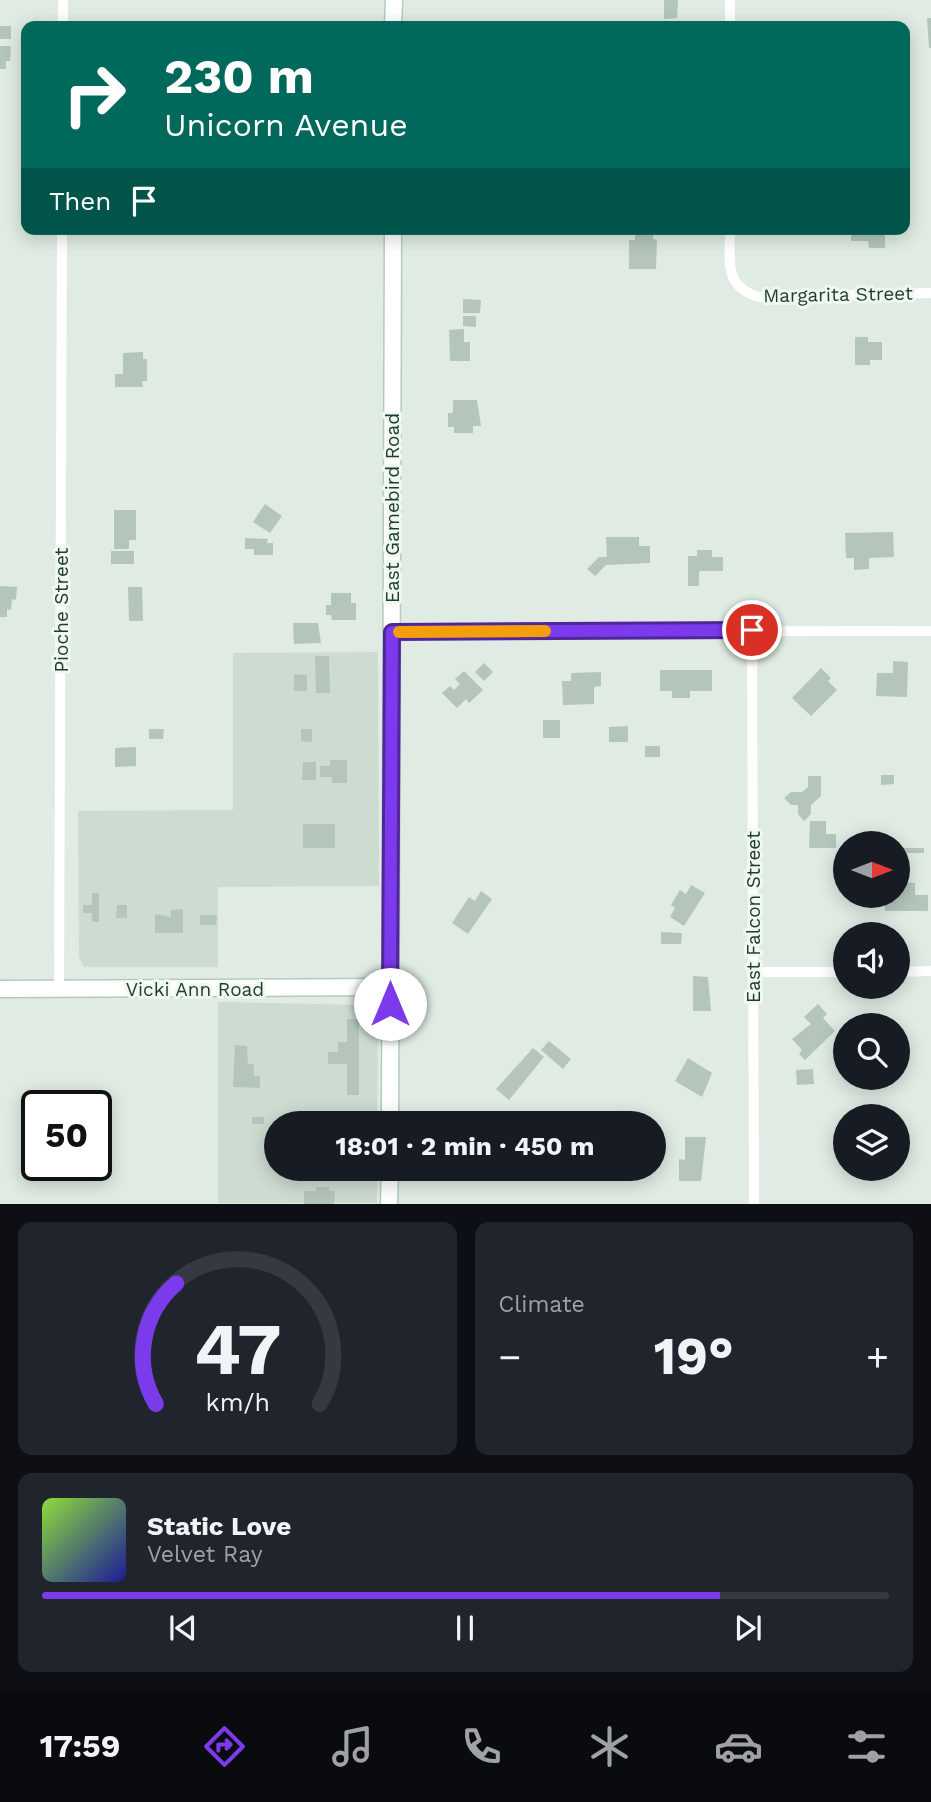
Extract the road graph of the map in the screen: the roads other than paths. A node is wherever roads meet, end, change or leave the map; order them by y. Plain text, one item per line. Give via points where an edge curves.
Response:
1 (63, 0) edge
2 (394, 0) edge
3 (730, 0) edge
4 (63, 21) edge
5 (394, 21) edge
6 (730, 21) edge
7 (62, 235) edge
8 (393, 235) edge
9 (730, 235) edge
10 (931, 293) edge
11 (752, 630) junction
12 (931, 631) edge
13 (392, 632) junction
14 (931, 971) edge
15 (753, 972) junction
16 (833, 972) edge
17 (910, 972) edge
18 (391, 987) junction
19 (0, 989) edge
20 (60, 990) junction
21 (390, 1111) edge
22 (390, 1181) edge
23 (390, 1203) edge
24 (754, 1203) edge

1 - 4 street
2 - 5 main road
3 - 6 street
7 - 20 street, Pioche Street
8 - 13 main road, East Gamebird Road
9 - 10 street, Margarita Street via 733,279 745,293 759,297
11 - 12 street
11 - 13 street
11 - 15 street, East Falcon Street
13 - 18 main road, East Gamebird Road
14 - 17 street
15 - 16 street
15 - 24 street, East Falcon Street
18 - 20 main road, Vicki Ann Road
18 - 21 main road, East Gamebird Road
19 - 20 main road, Vicki Ann Road
22 - 23 main road

